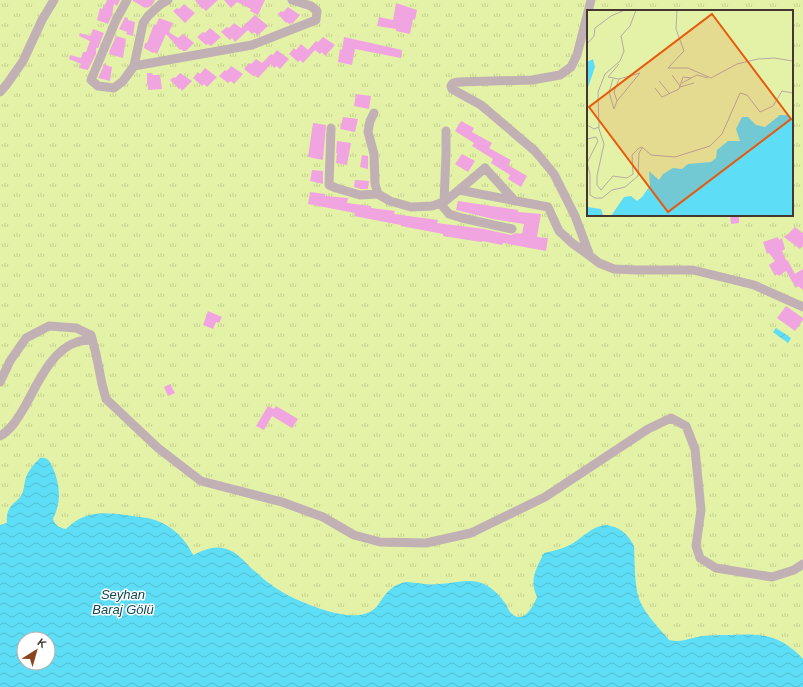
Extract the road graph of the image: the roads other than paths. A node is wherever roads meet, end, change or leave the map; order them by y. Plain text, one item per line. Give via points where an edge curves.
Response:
1 (54, 0) edge
2 (128, 0) edge
3 (168, 0) edge
4 (292, 0) edge
5 (591, 0) edge
6 (588, 10) edge
7 (587, 16) edge
8 (134, 66) junction
9 (0, 92) edge
10 (374, 113) dead end
11 (331, 128) dead end
12 (446, 131) dead end
13 (459, 190) junction
14 (378, 194) junction
15 (515, 201) junction
16 (442, 203) junction
17 (512, 229) dead end
18 (590, 256) junction
19 (803, 308) edge
20 (92, 340) junction
21 (0, 382) edge
22 (0, 436) edge
23 (803, 564) edge

1 - 9 street via 23,61
2 - 8 street via 116,20 91,80 98,86 114,88
3 - 8 street via 143,22
4 - 8 street via 311,6 317,11 316,20 252,45
5 - 6 street
7 - 18 street via 577,55 571,67 560,75 532,80 457,82 451,86 481,105 535,150 554,174 575,216
10 - 14 street via 368,132 374,154
11 - 14 street via 329,185 360,195
12 - 16 street
13 - 15 street
13 - 15 street via 486,168
13 - 16 street
14 - 16 street via 390,201 411,207
15 - 18 street via 548,207 559,231
16 - 17 street via 449,214
18 - 19 street via 614,269 693,270 754,285
20 - 21 street via 91,335 76,328 49,326 26,338 10,361
20 - 22 street via 77,342 61,350 45,370 18,418
20 - 23 street via 106,399 158,448 201,482 282,502 322,517 354,535 380,542 426,543 472,533 545,496 648,429 671,418 686,426 695,449 701,510 696,546 700,558 716,568 772,577 794,570

